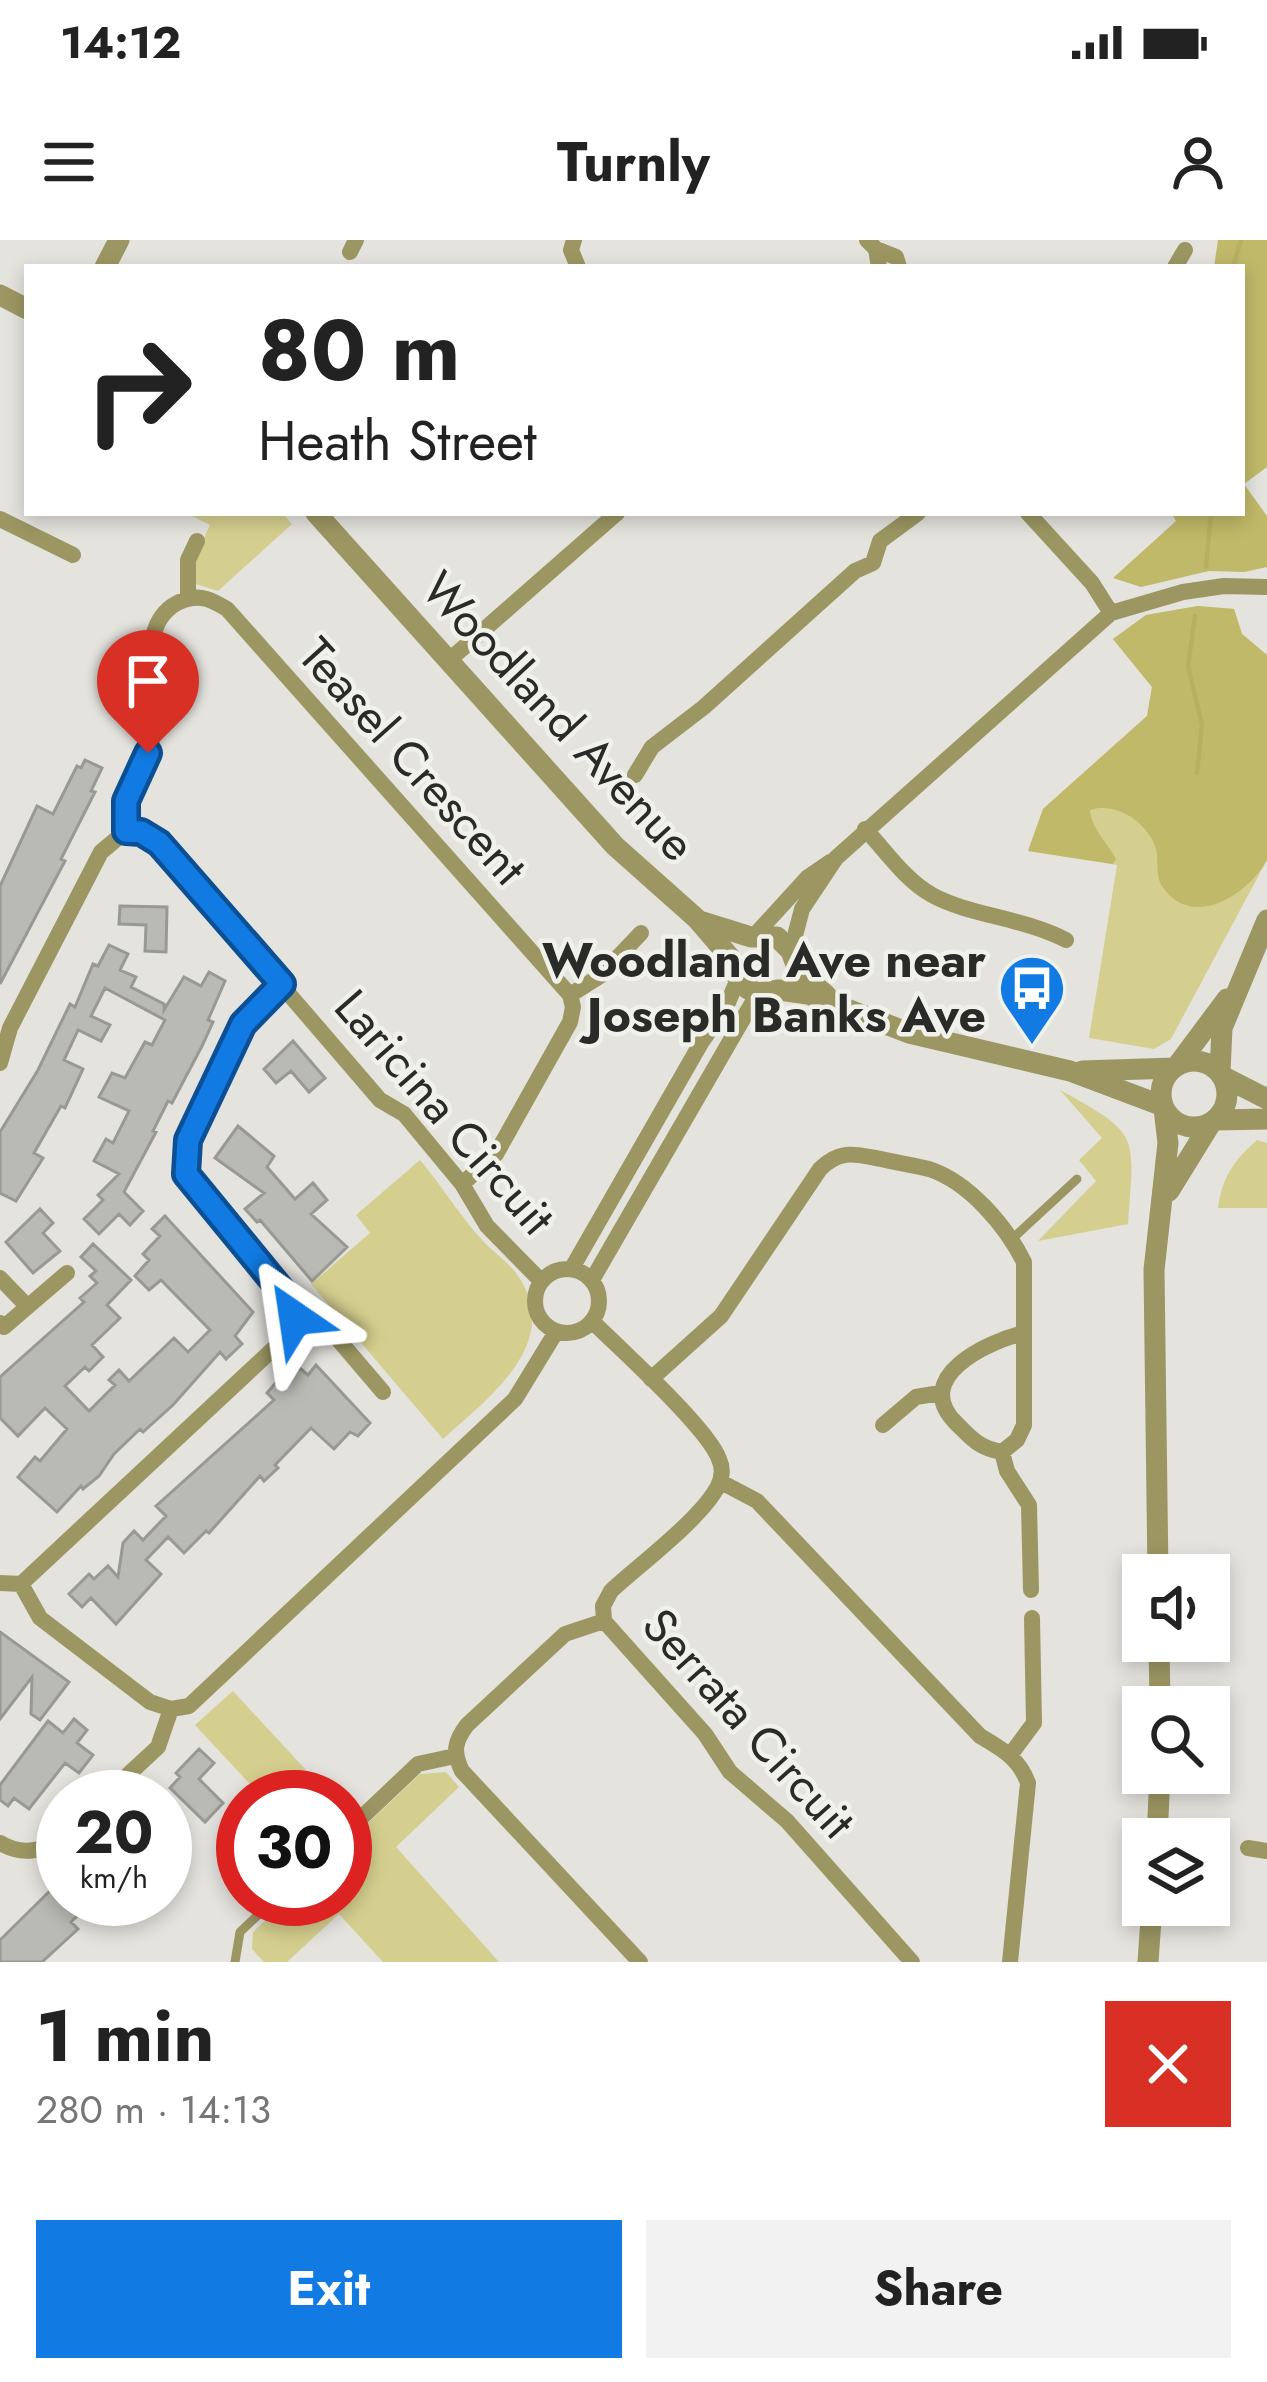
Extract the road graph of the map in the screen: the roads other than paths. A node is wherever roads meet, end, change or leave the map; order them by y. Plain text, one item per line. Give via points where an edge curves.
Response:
1 (319, 516) edge
2 (614, 516) edge
3 (914, 516) edge
4 (1031, 516) edge
5 (0, 519) edge
6 (197, 541) dead end
7 (73, 555) dead end
8 (1267, 587) edge
9 (188, 598) junction
10 (1112, 613) junction
11 (447, 662) junction
12 (635, 775) dead end
13 (865, 829) junction
14 (126, 831) junction
15 (836, 858) junction
16 (697, 920) junction
17 (1267, 920) edge
18 (641, 933) dead end
19 (752, 936) junction
20 (1066, 940) dead end
21 (792, 954) junction
22 (736, 970) junction
23 (282, 984) junction
24 (1236, 988) junction
25 (768, 991) junction
26 (570, 995) junction
27 (852, 1012) junction
28 (0, 1063) edge
29 (1176, 1067) junction
30 (1070, 1071) junction
31 (1221, 1074) junction
32 (1267, 1099) edge
33 (1164, 1108) junction
34 (1267, 1119) edge
35 (1213, 1122) junction
36 (1077, 1179) dead end
37 (462, 1184) junction
38 (1162, 1202) junction
39 (1012, 1239) junction
40 (572, 1268) junction
41 (67, 1273) dead end
42 (0, 1278) edge
43 (592, 1280) junction
44 (541, 1281) junction
45 (27, 1306) junction
46 (295, 1318) junction
47 (592, 1321) junction
48 (1, 1328) edge
49 (556, 1332) junction
50 (1024, 1333) junction
51 (651, 1379) junction
52 (382, 1392) dead end
53 (940, 1393) junction
54 (883, 1425) dead end
55 (1002, 1452) junction
56 (721, 1482) junction
57 (1158, 1554) edge
58 (0, 1582) edge
59 (21, 1584) junction
60 (1031, 1590) dead end
61 (1032, 1618) dead end
62 (604, 1621) junction
63 (171, 1709) junction
64 (1011, 1754) junction
65 (455, 1756) junction
66 (133, 1770) edge
67 (372, 1808) edge
68 (2, 1850) edge
69 (36, 1851) edge
70 (246, 1926) edge
71 (1151, 1926) edge
72 (235, 1962) edge
73 (640, 1962) edge
74 (913, 1962) edge
75 (1010, 1962) edge
76 (1148, 1962) edge

1 - 11 street, Woodland Avenue
2 - 11 street
3 - 12 street via 880,541 873,563 652,747
4 - 10 street
5 - 7 street
6 - 9 street
8 - 10 street via 1184,592
9 - 14 street via 171,606 152,639 153,735 126,801
9 - 26 street, Teasel Crescent via 227,609
10 - 13 street
11 - 16 street, Woodland Avenue via 615,846
13 - 15 street
13 - 20 street via 936,897
14 - 23 street, Laricina Circuit via 159,843
14 - 28 street via 101,852 10,1028
15 - 19 street
15 - 21 street via 802,909
16 - 19 street, Woodland Avenue
16 - 22 street, Woodland Avenue
17 - 24 street
18 - 26 street
19 - 21 street, Woodland Avenue via 777,937
19 - 22 street via 739,947
21 - 25 street via 790,978
21 - 27 street, Woodland Avenue via 799,973
22 - 25 street, Woodland Avenue
22 - 40 street, Laricina Circuit via 726,1007
23 - 37 street, Laricina Circuit
23 - 46 street via 243,1024 184,1160 186,1174 290,1301
24 - 29 street
24 - 31 street via 1220,1037
25 - 27 street, Woodland Avenue via 808,994
25 - 43 street, Laricina Circuit
26 - 37 street via 570,1022 496,1154
27 - 30 street, Woodland Avenue
29 - 30 street, Woodland Avenue
29 - 31 street via 1200,1061
29 - 33 street via 1162,1085
30 - 33 street, Woodland Avenue
31 - 32 street
31 - 35 street via 1228,1100
33 - 35 street via 1183,1126
33 - 38 street
34 - 35 street
35 - 38 street
36 - 39 lane
37 - 44 street, Laricina Circuit via 488,1226
38 - 57 street via 1154,1270
39 - 50 street via 1024,1262
39 - 51 street via 932,1170 848,1152 832,1157 721,1316
40 - 43 street
40 - 44 street
41 - 45 street
42 - 45 street
43 - 47 street via 599,1301
44 - 49 street via 535,1310
45 - 48 street
46 - 52 street via 325,1324
46 - 59 street via 286,1337
47 - 49 street
47 - 51 street
49 - 63 street via 515,1399 198,1698
50 - 53 street via 978,1349
50 - 55 street via 1024,1425
51 - 56 street via 714,1449
53 - 54 street via 916,1397
53 - 55 street via 945,1412 980,1448
55 - 60 street via 1029,1505
56 - 62 street, Serrata Circuit via 611,1591
56 - 64 street via 757,1501 980,1736
58 - 59 street
59 - 63 street via 40,1618
61 - 64 street via 1034,1724
62 - 65 street via 565,1634 467,1725
62 - 74 street, Serrata Circuit via 730,1772 787,1821
63 - 66 street via 158,1747
64 - 75 street via 1028,1783
65 - 67 street via 418,1764
65 - 73 street
68 - 69 street
70 - 72 lane
71 - 76 street

